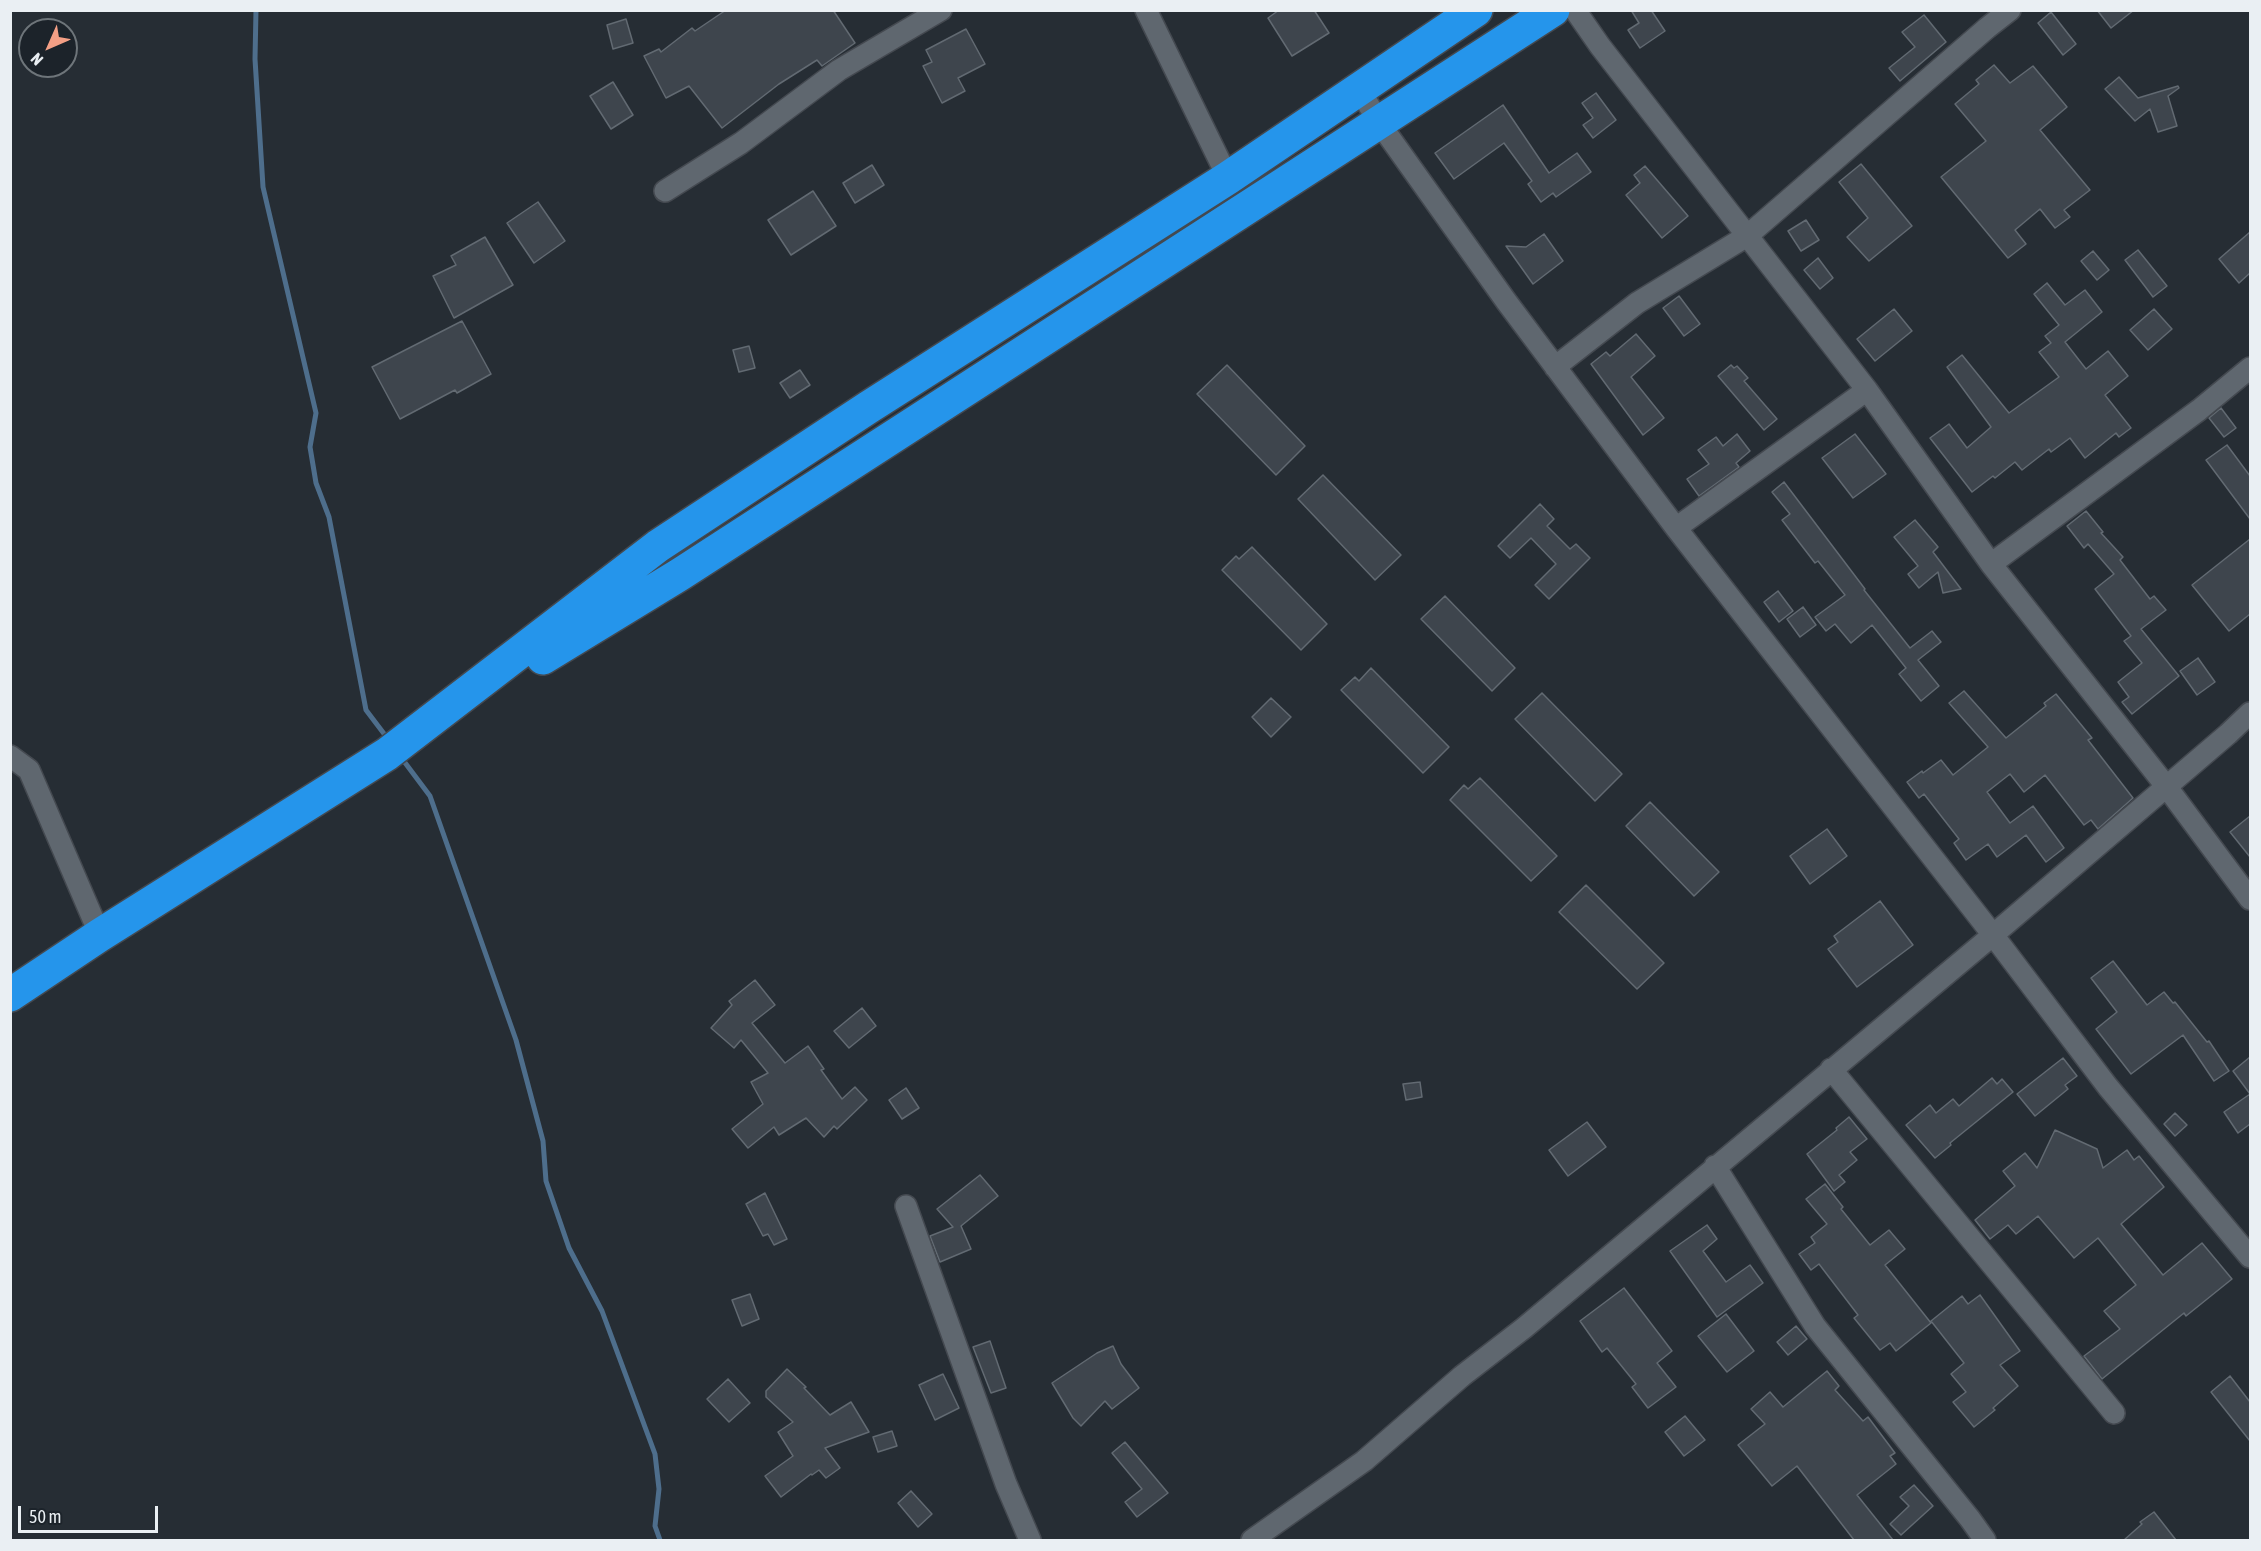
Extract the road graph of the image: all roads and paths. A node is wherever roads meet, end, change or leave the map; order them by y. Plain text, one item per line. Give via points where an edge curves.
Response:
1 (941, 10) edge
2 (1146, 10) edge
3 (1476, 10) edge
4 (1553, 10) edge
5 (1575, 10) edge
6 (2010, 10) edge
7 (1359, 89) junction
8 (1380, 124) junction
9 (1228, 178) junction
10 (665, 191) dead end
11 (1747, 236) junction
12 (1555, 367) junction
13 (2250, 368) edge
14 (1867, 390) junction
15 (1676, 528) junction
16 (1991, 564) junction
17 (2250, 713) edge
18 (395, 748) junction
19 (10, 756) edge
20 (2166, 786) junction
21 (2250, 899) edge
22 (1993, 934) junction
23 (100, 935) junction
24 (10, 995) edge
25 (1831, 1069) junction
26 (1715, 1166) junction
27 (906, 1206) dead end
28 (2250, 1257) edge
29 (2115, 1413) dead end
30 (1030, 1540) edge
31 (1252, 1540) edge
32 (1985, 1540) edge

1 - 10 street via 839,70 741,143
2 - 9 street
3 - 7 highway
4 - 8 highway
5 - 11 street
6 - 11 street
7 - 8 street
7 - 9 highway
8 - 12 street
8 - 18 highway via 679,575
9 - 18 highway via 658,546
11 - 12 street via 1637,303
11 - 14 street
12 - 15 street
13 - 16 street
14 - 15 street
14 - 16 street
15 - 22 street
16 - 20 street
17 - 20 street
18 - 23 highway
19 - 23 street via 29,770
20 - 21 street
20 - 22 street
22 - 25 street
22 - 28 street via 2108,1087
23 - 24 highway
25 - 26 street
25 - 29 street
26 - 31 street via 1364,1461
26 - 32 street via 1815,1326
27 - 30 street via 1006,1484

